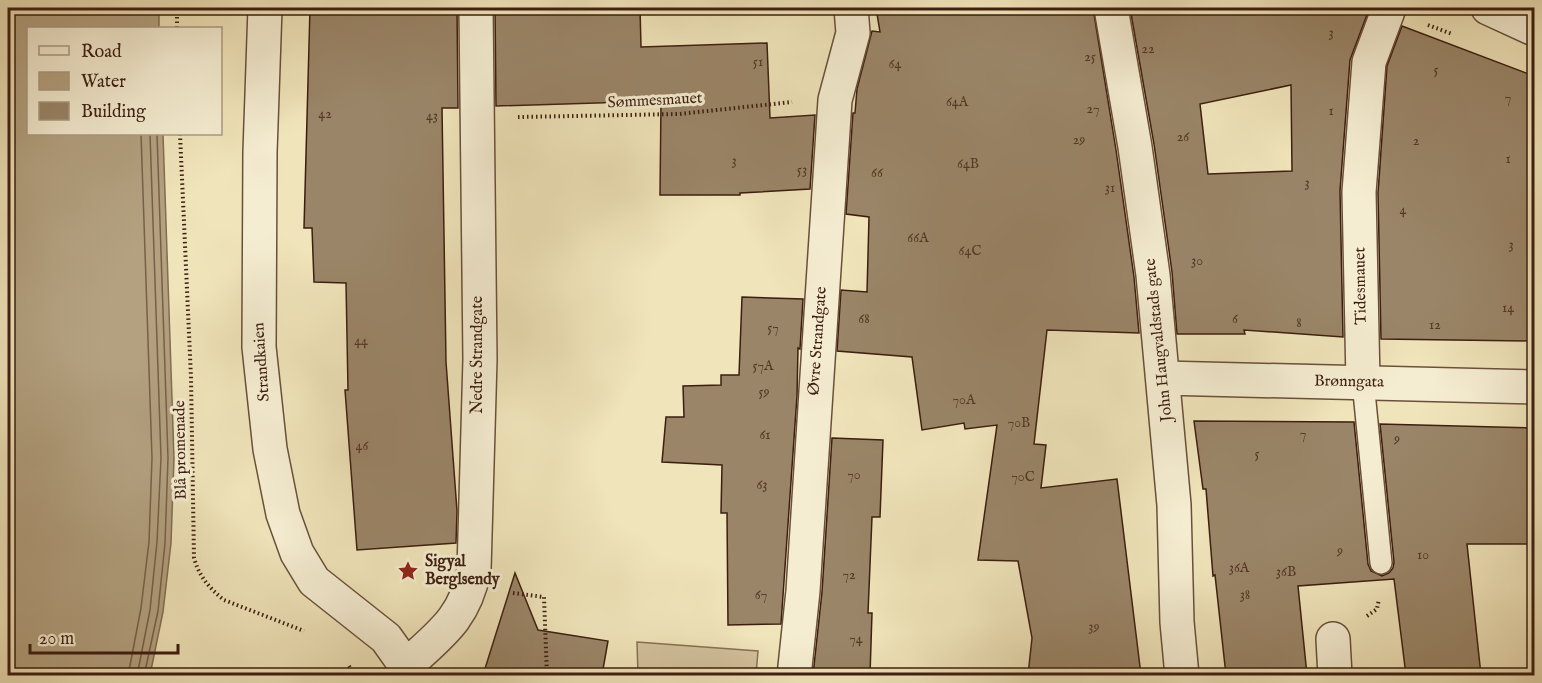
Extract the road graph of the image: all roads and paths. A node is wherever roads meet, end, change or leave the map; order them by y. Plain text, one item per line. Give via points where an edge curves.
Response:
1 (177, 8) edge
2 (265, 8) edge
3 (476, 8) edge
4 (851, 8) edge
5 (1111, 8) edge
6 (1488, 8) edge
7 (1388, 11) dead end
8 (177, 27) edge
9 (1534, 29) edge
10 (835, 100) junction
11 (476, 118) junction
12 (180, 135) edge
13 (1163, 378) junction
14 (1363, 382) junction
15 (1534, 387) edge
16 (1381, 563) joint
17 (510, 593) dead end
18 (309, 632) dead end
19 (1333, 639) joint
20 (345, 660) dead end
21 (410, 670) edge
22 (356, 675) edge
23 (547, 675) edge
24 (794, 675) edge
25 (1182, 675) edge
26 (1335, 675) edge

1 - 8 path
2 - 21 street, Strandkaien via 259,347 279,494 289,535 314,581 386,638
3 - 11 street, Nedre Strandgate
4 - 10 street, Øvre Strandgate via 853,33
5 - 13 street, John Haugvaldstads gate via 1153,275
6 - 9 street
7 - 14 street, Tidesmauet via 1369,62 1359,192
10 - 11 path, Sømmesmauet via 679,114
10 - 24 street, Øvre Strandgate via 803,591
11 - 21 street, Nedre Strandgate via 480,359 474,570 458,616
12 - 18 path, Blå promenade via 194,558 198,572 224,600
13 - 14 street, Brønngata
13 - 25 street, John Haugvaldstads gate
14 - 15 street, Brønngata
14 - 16 lane, Tidesmauet
16 - 19 path via 1383,581 1377,609
17 - 23 path via 544,597
19 - 26 street
20 - 22 path

